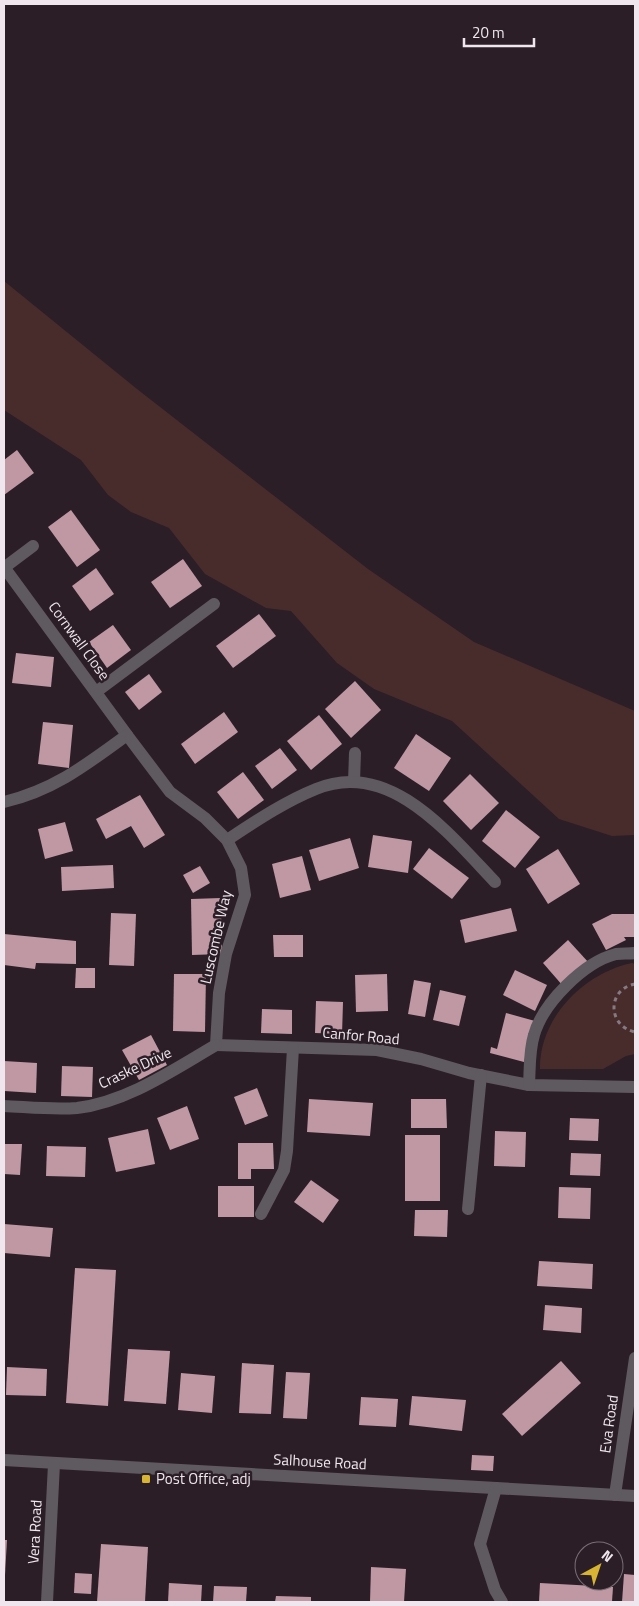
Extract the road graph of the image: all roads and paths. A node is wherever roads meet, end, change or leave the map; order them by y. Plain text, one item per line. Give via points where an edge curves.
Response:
1 (33, 546) dead end
2 (4, 567) edge
3 (214, 604) dead end
4 (96, 692) junction
5 (128, 735) junction
6 (356, 753) dead end
7 (354, 782) junction
8 (4, 802) edge
9 (227, 840) junction
10 (495, 882) dead end
11 (635, 953) edge
12 (635, 984) edge
13 (635, 1032) edge
14 (216, 1045) junction
15 (293, 1048) junction
16 (481, 1075) junction
17 (529, 1085) junction
18 (635, 1087) edge
19 (4, 1106) edge
20 (468, 1208) dead end
21 (261, 1214) dead end
22 (635, 1358) edge
23 (4, 1460) edge
24 (54, 1464) junction
25 (496, 1488) junction
26 (616, 1495) junction
27 (635, 1496) edge
28 (47, 1602) edge
29 (502, 1602) edge

1 - 2 street, Cornwall Close
2 - 4 street, Cornwall Close
3 - 4 street
4 - 5 street, Cornwall Close
5 - 8 street via 67,779
5 - 9 street, Luscombe Way via 170,792 205,818
6 - 7 street
7 - 9 street via 318,788 273,809
7 - 10 street via 400,794 422,810
9 - 14 street, Luscombe Way via 241,868 245,895 226,954 219,993
11 - 17 street via 616,954 591,966 565,987 544,1012 534,1034
12 - 13 path via 620,990 613,1007 620,1025
14 - 15 street, Canfor Road
14 - 19 street, Craske Drive via 106,1102 76,1108
15 - 16 street, Canfor Road via 377,1050
15 - 21 street via 284,1170
16 - 17 street, Canfor Road
16 - 20 street
17 - 18 street, Canfor Road
22 - 26 street, Eva Road
23 - 24 street, Salhouse Road
24 - 25 street, Salhouse Road
24 - 28 street, Vera Road
25 - 26 street, Salhouse Road
25 - 29 street via 480,1544
26 - 27 street, Salhouse Road

